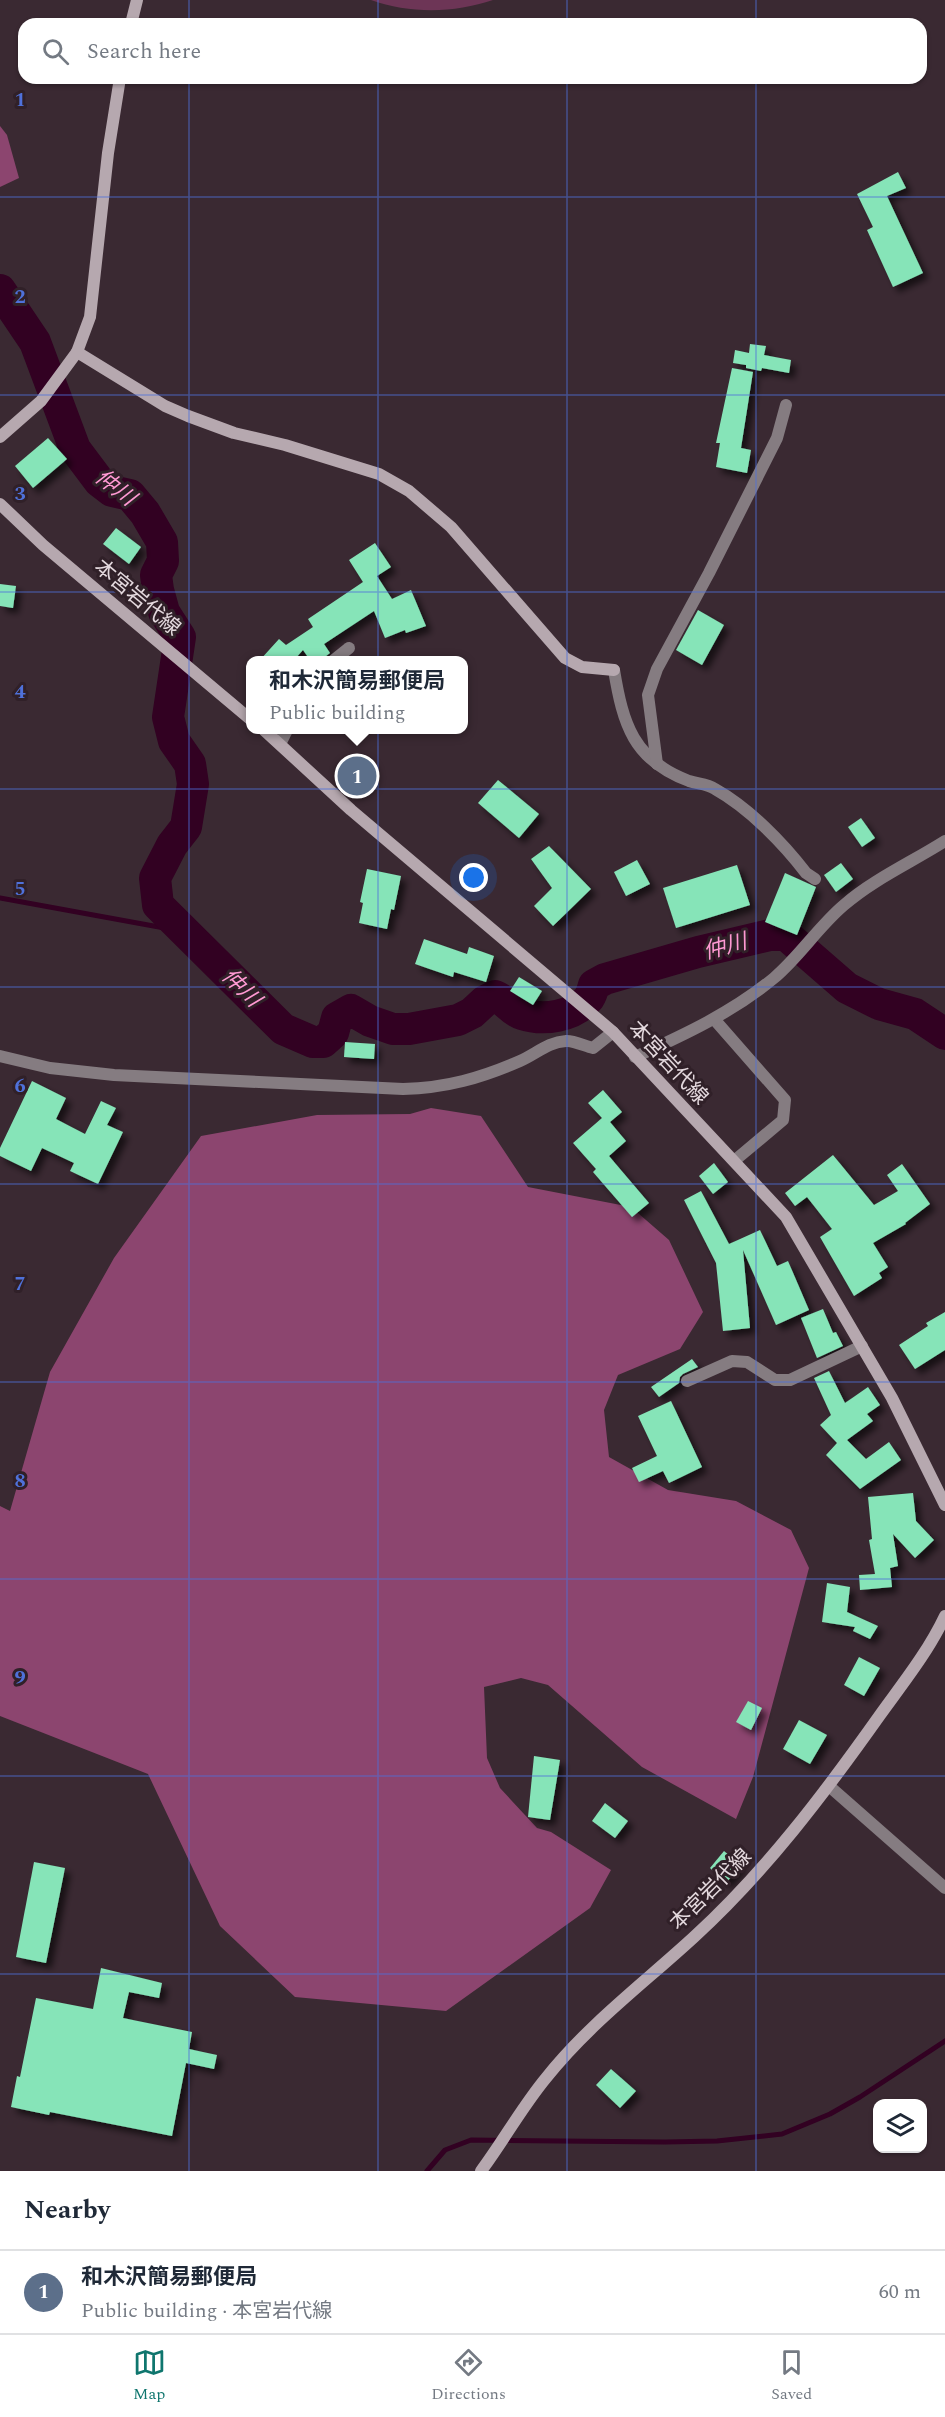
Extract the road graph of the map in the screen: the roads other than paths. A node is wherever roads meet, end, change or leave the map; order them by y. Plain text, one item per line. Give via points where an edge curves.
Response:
1 (137, 0) edge
2 (132, 18) edge
3 (119, 84) edge
4 (77, 352) junction
5 (786, 405) dead end
6 (0, 437) edge
7 (0, 504) edge
8 (349, 648) dead end
9 (339, 656) edge
10 (614, 670) joint
11 (246, 716) edge
12 (269, 734) edge
13 (285, 734) edge
14 (280, 744) junction
15 (657, 764) junction
16 (945, 842) edge
17 (815, 879) dead end
18 (714, 1019) junction
19 (614, 1032) junction
20 (0, 1056) edge
21 (635, 1057) junction
22 (734, 1161) junction
23 (862, 1346) junction
24 (687, 1381) dead end
25 (945, 1505) edge
26 (945, 1616) edge
27 (829, 1786) junction
28 (945, 1888) edge
29 (482, 2171) edge

1 - 2 main road
3 - 4 main road via 90,317
4 - 6 main road via 41,401
4 - 10 main road via 188,416 378,474 409,491 451,527 565,658 582,667
5 - 15 street via 777,438 657,669 648,695
7 - 11 main road, 本宮岩代線 via 43,545
8 - 9 street
10 - 15 street via 626,724 637,745
12 - 14 main road, 本宮岩代線
13 - 14 street
14 - 19 main road, 本宮岩代線 via 351,810
15 - 17 street via 689,781 713,787 735,801
16 - 18 street via 844,904 775,977
18 - 21 street
18 - 22 street via 785,1100 783,1120
19 - 20 street via 592,1048 569,1040 556,1042 478,1078 413,1089 114,1075 50,1068
19 - 21 main road, 本宮岩代線
21 - 22 main road, 本宮岩代線
22 - 23 main road, 本宮岩代線 via 786,1218
23 - 24 street via 790,1380 775,1380 747,1362 732,1361
23 - 25 main road, 本宮岩代線
26 - 27 main road, 本宮岩代線 via 925,1654
27 - 28 street
27 - 29 main road, 本宮岩代線 via 747,1884 609,2012 546,2077

